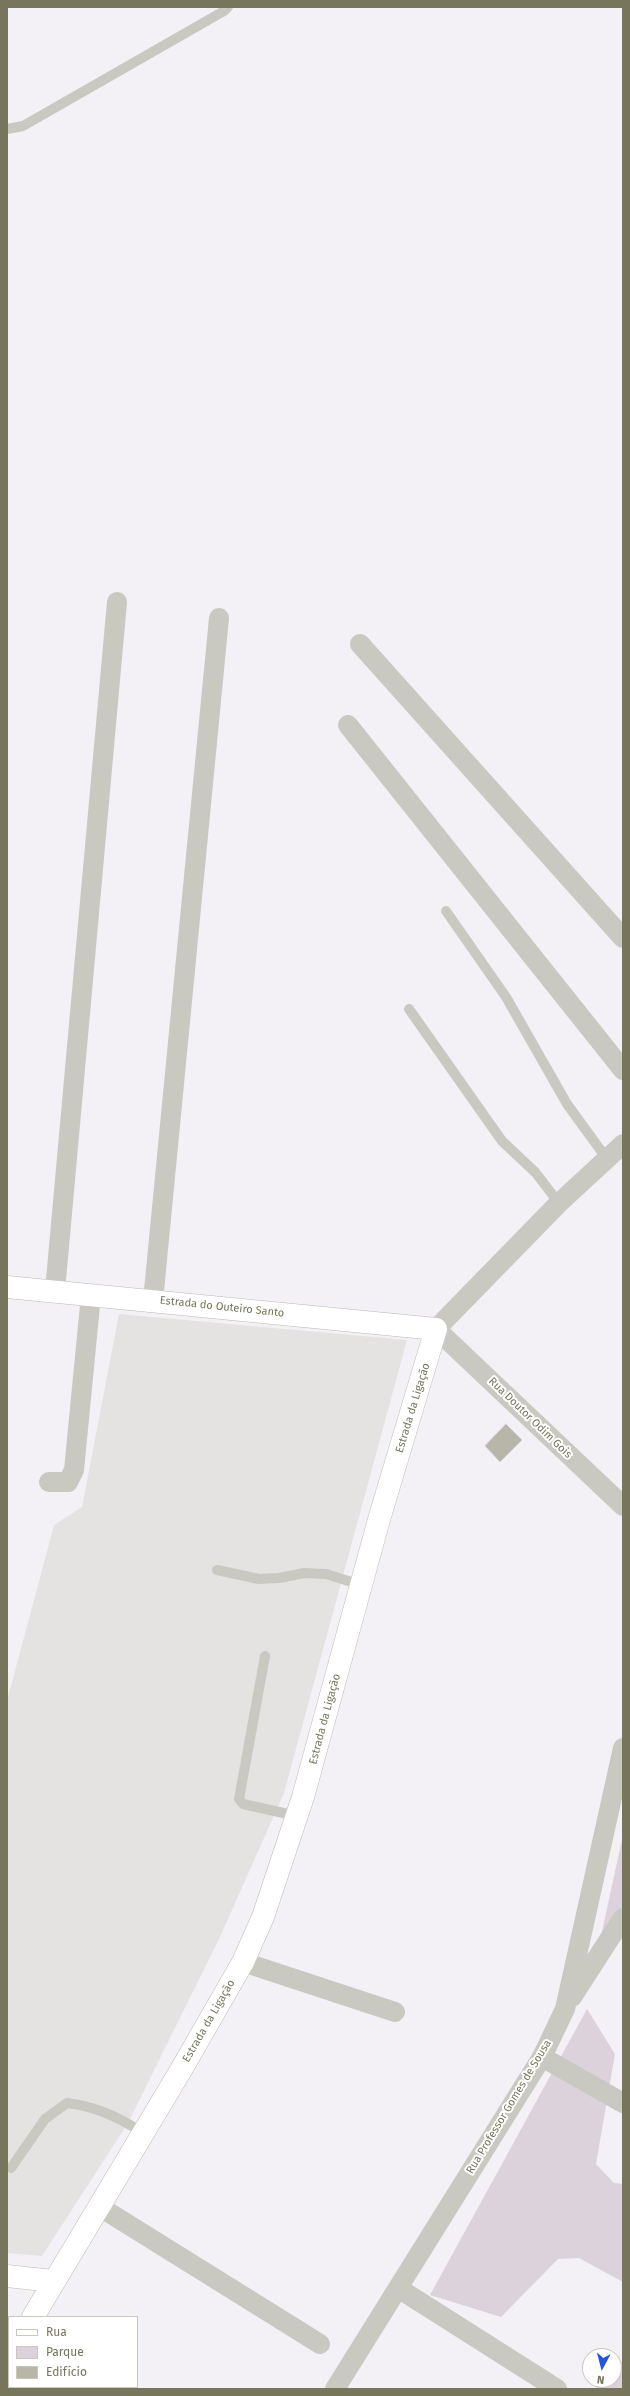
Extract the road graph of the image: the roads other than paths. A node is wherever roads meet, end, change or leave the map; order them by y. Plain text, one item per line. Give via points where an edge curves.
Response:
1 (228, 7) edge
2 (7, 129) edge
3 (117, 602) dead end
4 (219, 618) dead end
5 (360, 644) dead end
6 (348, 725) dead end
7 (446, 911) dead end
8 (623, 938) edge
9 (410, 1009) dead end
10 (623, 1070) edge
11 (623, 1144) edge
12 (607, 1159) junction
13 (559, 1203) junction
14 (7, 1287) edge
15 (55, 1292) junction
16 (92, 1295) junction
17 (153, 1301) junction
18 (436, 1329) junction
19 (49, 1482) dead end
20 (623, 1506) edge
21 (217, 1570) dead end
22 (361, 1585) junction
23 (265, 1656) dead end
24 (623, 1748) edge
25 (297, 1816) junction
26 (623, 1918) edge
27 (243, 1962) junction
28 (565, 2009) junction
29 (396, 2012) dead end
30 (542, 2057) junction
31 (623, 2103) edge
32 (143, 2132) junction
33 (11, 2168) dead end
34 (100, 2207) junction
35 (7, 2276) edge
36 (53, 2280) junction
37 (398, 2288) junction
38 (34, 2316) edge
39 (320, 2344) dead end
40 (335, 2389) edge
41 (557, 2389) edge

1 - 2 lane via 23,126
3 - 15 street
4 - 17 street
5 - 8 street
6 - 10 street
7 - 12 lane via 506,997 567,1104
9 - 13 lane via 502,1141 535,1172
11 - 12 street, Estrada da Ligação
12 - 13 street, Estrada da Ligação
13 - 18 street, Estrada da Ligação
14 - 15 street, Estrada do Outeiro Santo
15 - 16 street, Estrada do Outeiro Santo
16 - 17 street, Estrada do Outeiro Santo
16 - 19 street via 74,1470 68,1482
17 - 18 street, Estrada do Outeiro Santo
18 - 20 street, Rua Doutor Odim Gois
18 - 22 street, Estrada da Ligação
21 - 22 lane via 259,1579 304,1573 326,1574
22 - 25 street, Estrada da Ligação
23 - 25 lane via 239,1799 243,1804
24 - 28 street, Rua Professor Gomes de Sousa
25 - 27 street, Estrada da Ligação via 263,1917
26 - 28 street
27 - 29 street
27 - 32 street, Estrada da Ligação
28 - 30 street, Rua Professor Gomes de Sousa
30 - 31 street
30 - 37 street, Rua Professor Gomes de Sousa
32 - 33 lane via 121,2118 82,2105 67,2103 45,2119
32 - 34 street, Estrada da Ligação
34 - 36 street, Estrada da Ligação
34 - 39 street
35 - 36 street
36 - 38 street, Estrada da Ligação
37 - 40 street, Rua Professor Gomes de Sousa
37 - 41 street

